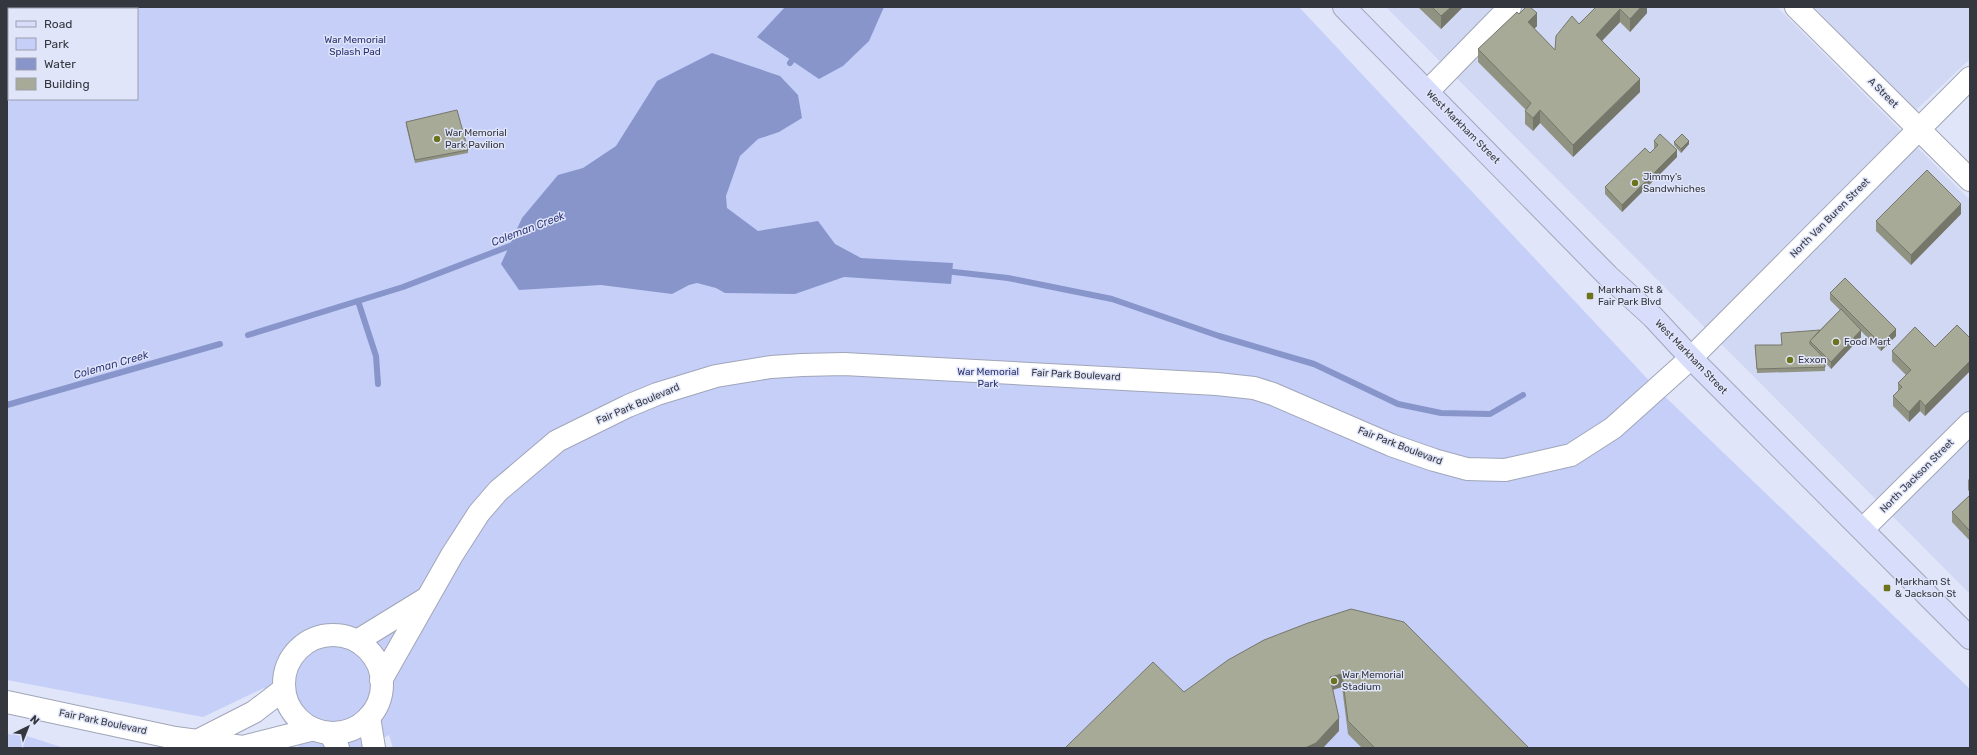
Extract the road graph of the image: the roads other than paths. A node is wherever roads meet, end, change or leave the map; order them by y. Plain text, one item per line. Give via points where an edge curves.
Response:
1 (1344, 7) edge
2 (1510, 7) edge
3 (1796, 7) edge
4 (1970, 78) edge
5 (1428, 91) junction
6 (1919, 129) junction
7 (1970, 180) edge
8 (1691, 358) junction
9 (1970, 423) edge
10 (1863, 529) junction
11 (427, 598) junction
12 (1970, 638) edge
13 (357, 641) junction
14 (382, 680) junction
15 (284, 689) junction
16 (7, 702) edge
17 (369, 716) junction
18 (327, 737) edge
19 (200, 740) junction
20 (374, 748) edge

1 - 5 main road, West Markham Street
2 - 5 street
3 - 6 street, A Street
4 - 6 street, North Van Buren Street
5 - 8 main road, West Markham Street
6 - 7 street, A Street
6 - 8 street, North Van Buren Street
8 - 10 main road, West Markham Street
8 - 11 street, Fair Park Boulevard via 1613,428 1571,455 1500,471 1467,469 1434,460 1391,445 1254,388 1176,380 844,364 771,367 716,376 657,394 557,441 498,491 479,514
9 - 10 street, North Jackson Street
10 - 12 main road, West Markham Street
11 - 13 street, Fair Park Boulevard
11 - 14 street, Fair Park Boulevard
13 - 14 street, Fair Park Boulevard via 370,652
13 - 15 street, Fair Park Boulevard via 341,636 324,636 308,641 295,652 286,667
14 - 17 street, Fair Park Boulevard via 380,697
15 - 18 street, Fair Park Boulevard via 293,714 305,725
15 - 19 street via 254,712
16 - 19 street, Fair Park Boulevard via 175,738
17 - 18 street, Fair Park Boulevard via 350,731
17 - 20 street
18 - 19 street, Fair Park Boulevard via 243,747

